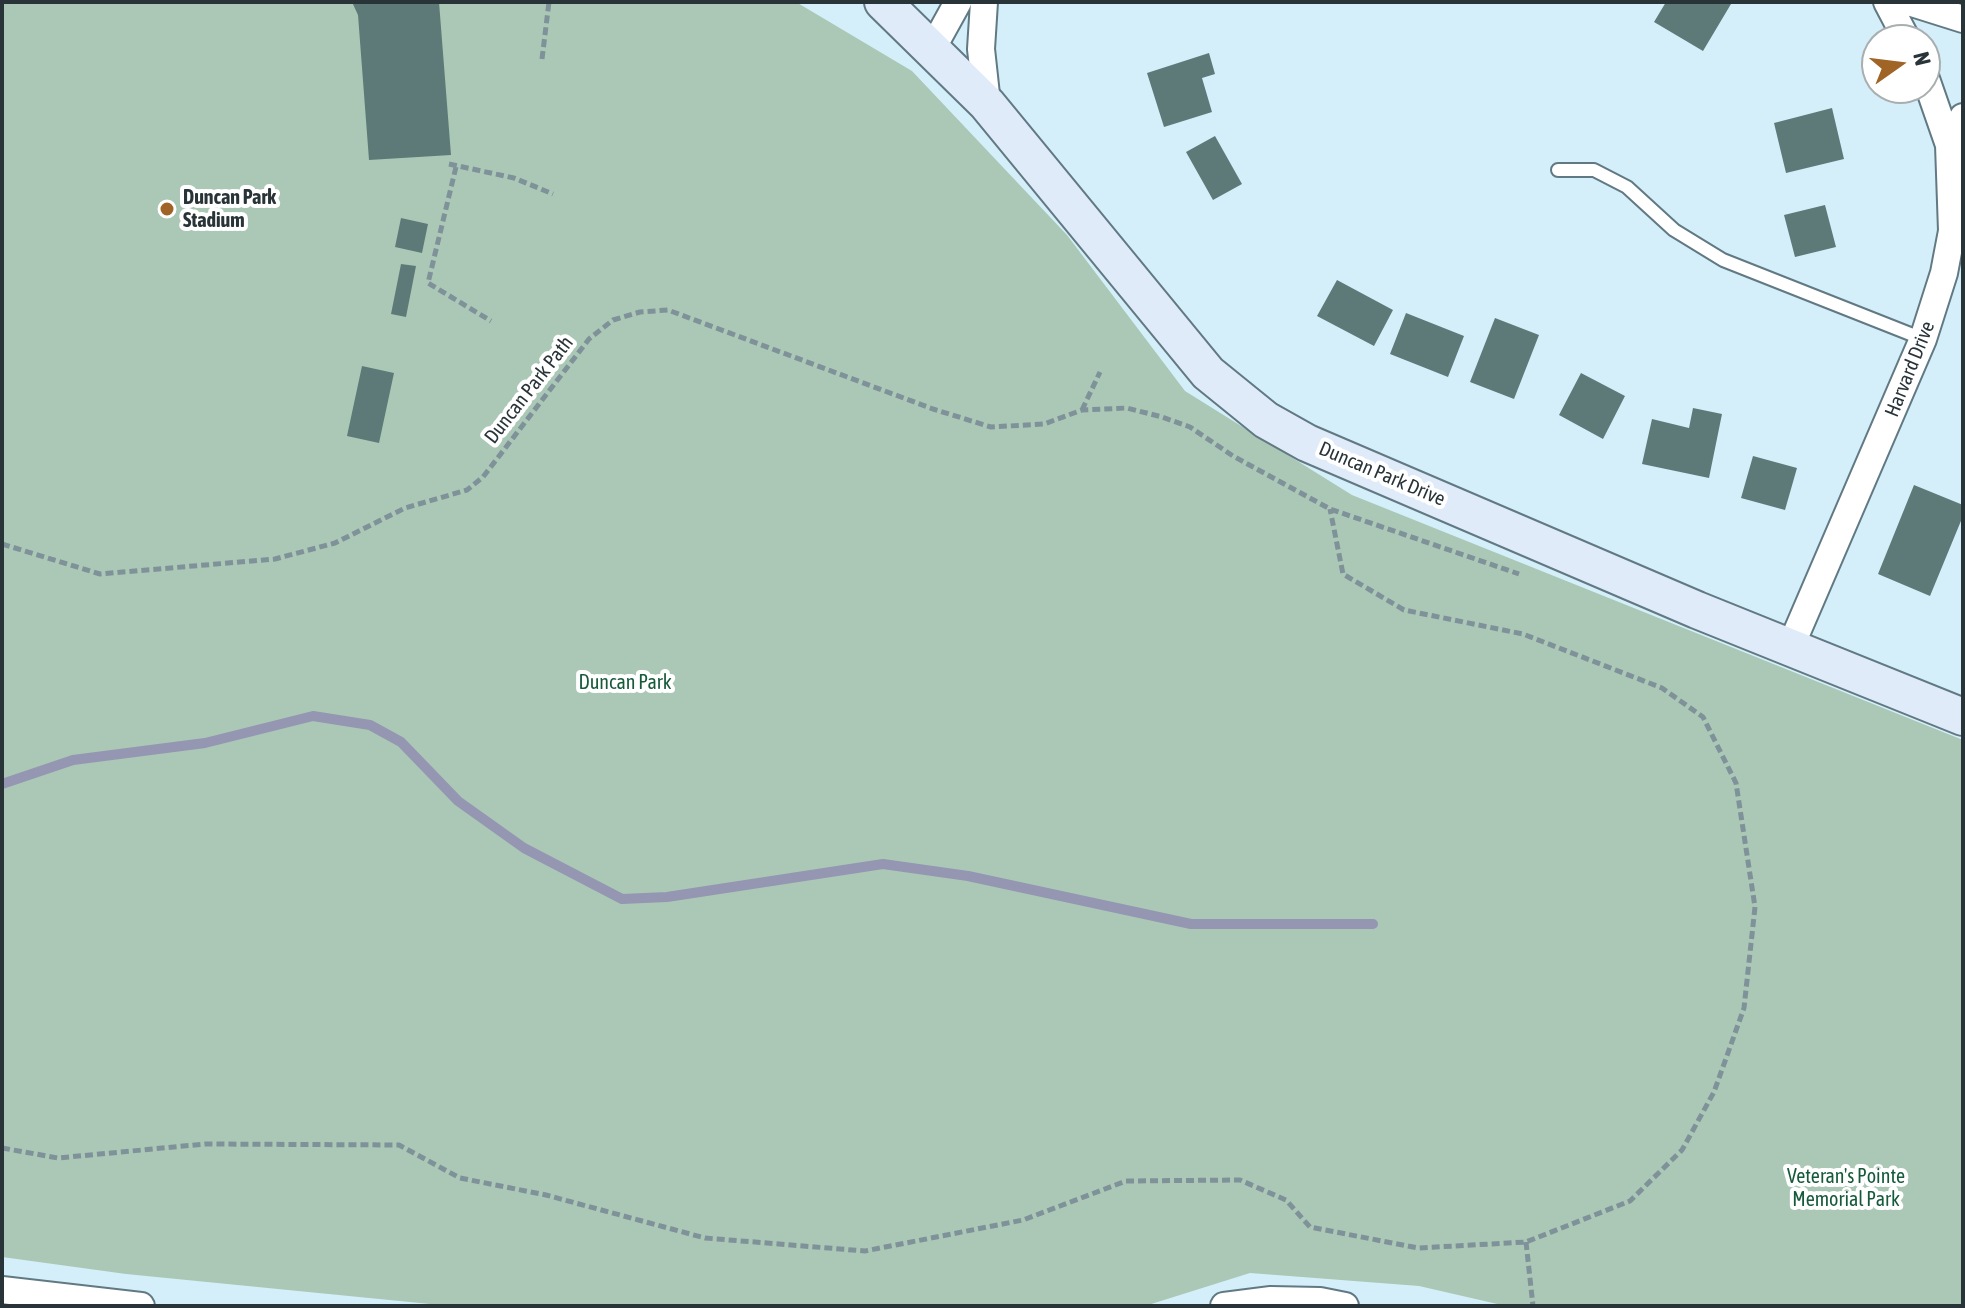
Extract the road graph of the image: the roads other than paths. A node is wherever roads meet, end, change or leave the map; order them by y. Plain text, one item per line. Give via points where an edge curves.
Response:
1 (883, 2) edge
2 (958, 2) edge
3 (984, 2) edge
4 (1887, 2) edge
5 (1909, 2) edge
6 (1963, 19) edge
7 (1899, 24) edge
8 (932, 49) junction
9 (987, 104) junction
10 (1935, 104) edge
11 (1963, 117) edge
12 (1949, 145) junction
13 (1558, 170) dead end
14 (1923, 339) junction
15 (1790, 648) junction
16 (1963, 717) edge
17 (2, 1290) edge
18 (141, 1306) edge
19 (1224, 1306) edge
20 (1345, 1306) edge

1 - 8 street, Duncan Park Drive
2 - 8 street
3 - 9 street via 981,49
4 - 7 street
5 - 6 street
8 - 9 street, Duncan Park Drive
9 - 15 street, Duncan Park Drive via 1208,373 1266,420 1307,443
10 - 12 street, Harvard Drive
11 - 12 street
12 - 14 street, Harvard Drive via 1952,231
13 - 14 lane via 1594,170 1627,187 1674,230 1723,260
14 - 15 street, Harvard Drive
15 - 16 street, Duncan Park Drive
17 - 18 street
19 - 20 street via 1271,1300

